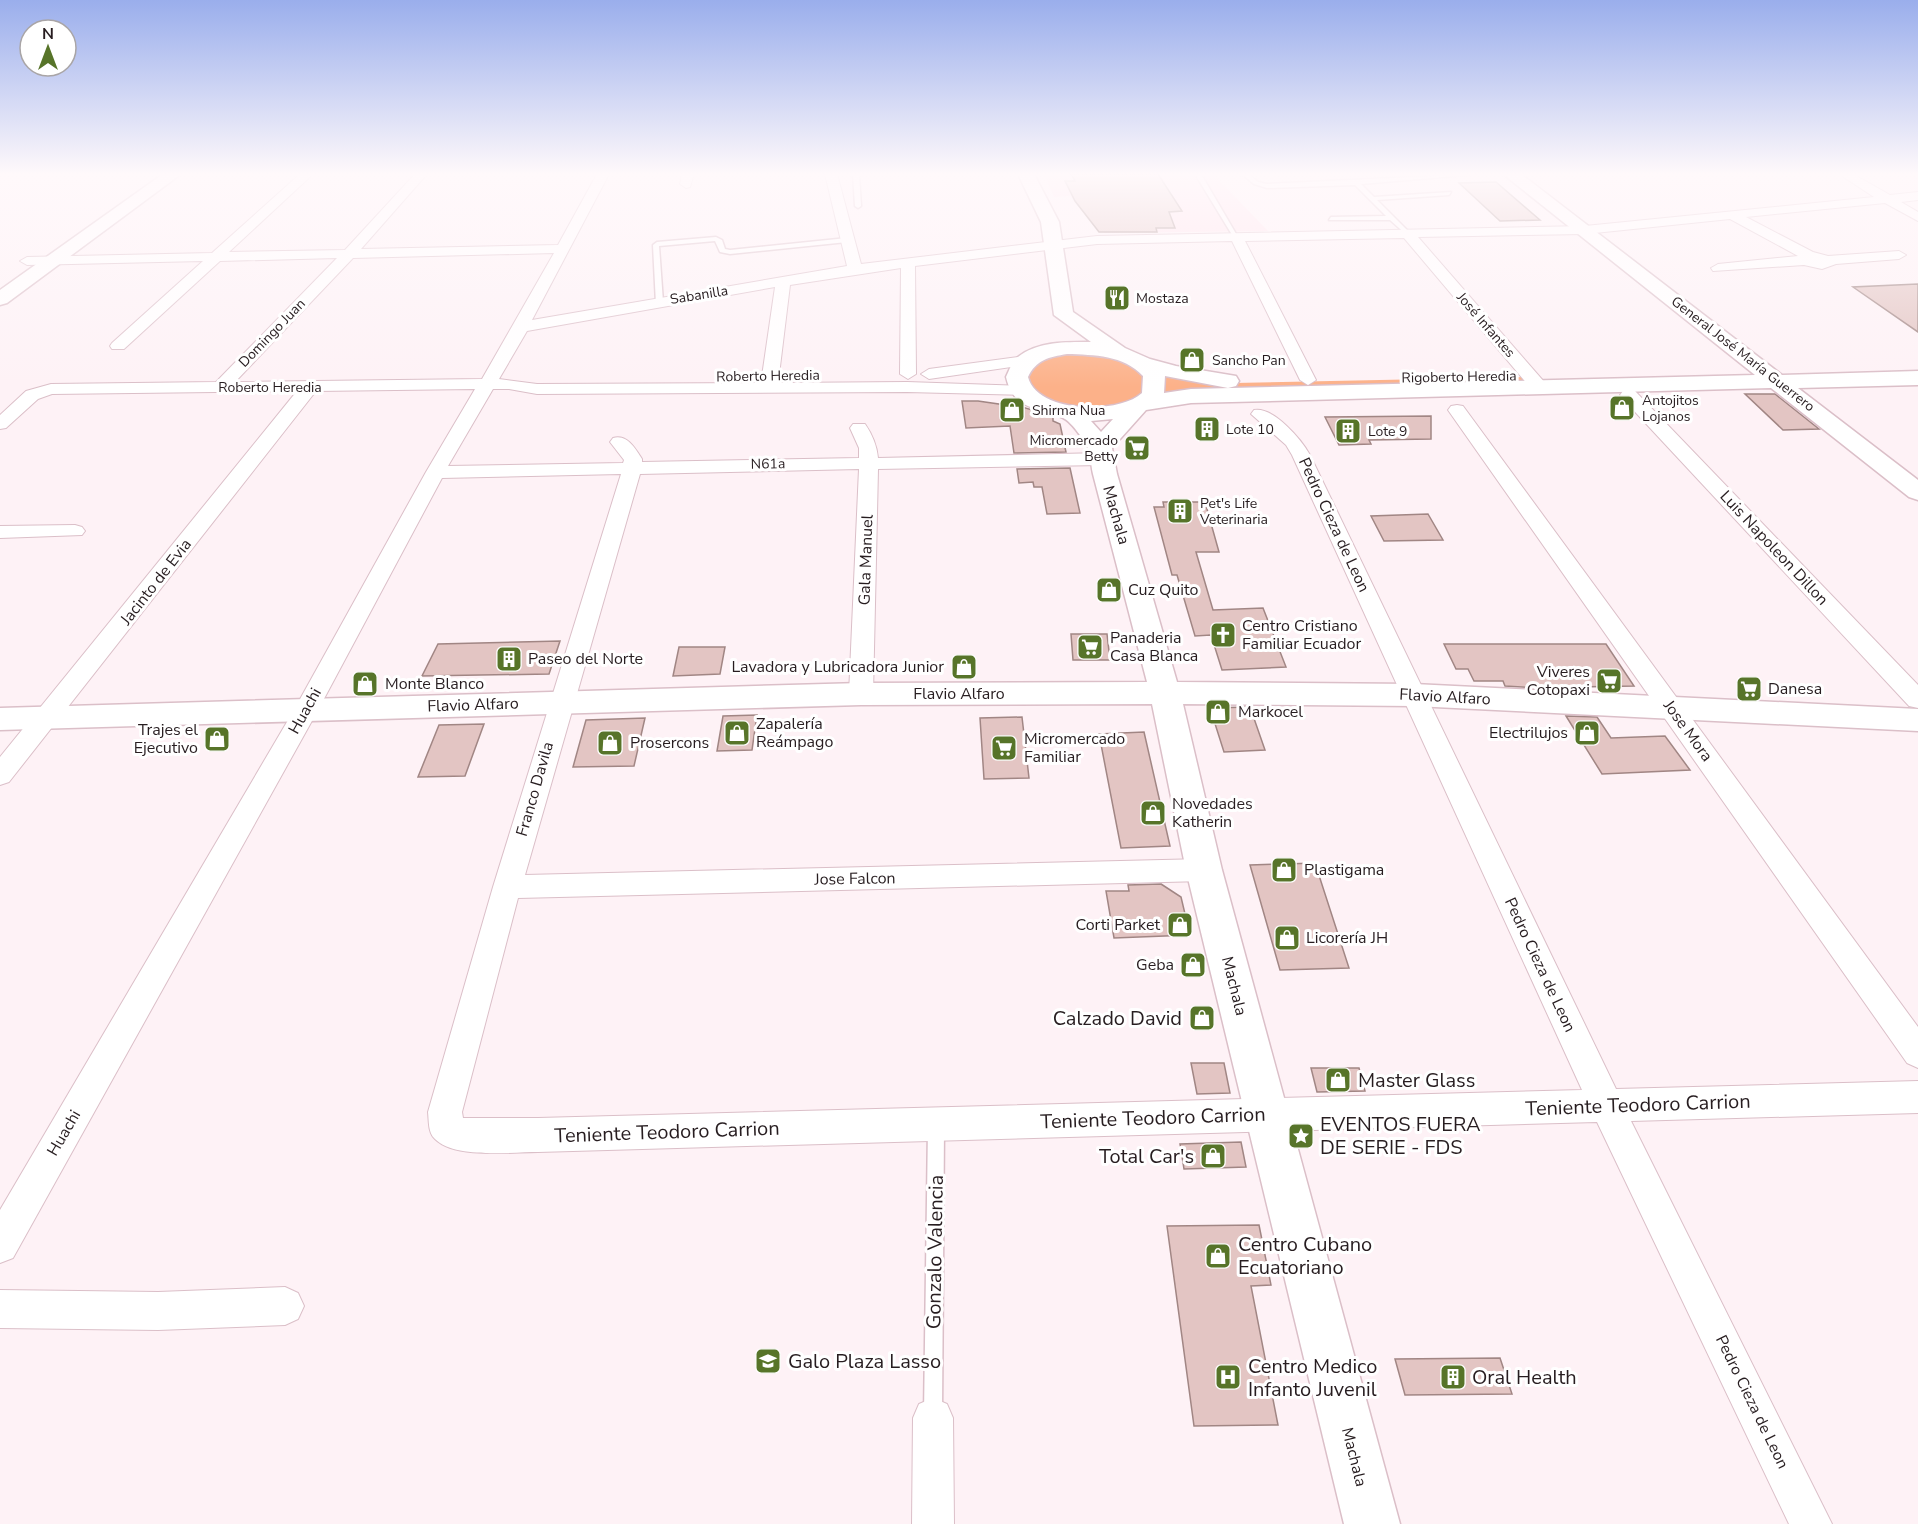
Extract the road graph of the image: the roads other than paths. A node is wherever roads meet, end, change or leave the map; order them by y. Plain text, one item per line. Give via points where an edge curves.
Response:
1 (49, 245) edge
2 (74, 245) edge
3 (226, 245) edge
4 (357, 245) edge
5 (563, 245) edge
6 (656, 245) edge
7 (721, 245) edge
8 (797, 245) edge
9 (848, 245) edge
10 (1052, 245) edge
11 (1053, 245) edge
12 (1241, 245) edge
13 (1418, 245) edge
14 (1605, 245) edge
15 (1784, 245) edge
16 (561, 249) junction
17 (349, 254) junction
18 (1899, 255) dead end
19 (213, 257) junction
20 (1808, 259) junction
21 (53, 260) junction
22 (27, 261) junction
23 (908, 261) junction
24 (1718, 268) dead end
25 (855, 269) junction
26 (0, 280) edge
27 (783, 282) junction
28 (0, 299) edge
29 (659, 302) junction
30 (1064, 315) junction
31 (521, 327) junction
32 (118, 346) dead end
33 (1121, 353) junction
34 (1029, 359) junction
35 (1142, 363) junction
36 (908, 374) junction
37 (1918, 378) edge
38 (1308, 380) junction
39 (1777, 380) junction
40 (769, 382) junction
41 (1535, 382) junction
42 (498, 384) junction
43 (221, 387) junction
44 (310, 387) junction
45 (1022, 391) junction
46 (1629, 395) dead end
47 (1142, 404) junction
48 (1457, 410) dead end
49 (1073, 413) junction
50 (1260, 414) dead end
51 (0, 424) edge
52 (859, 428) dead end
53 (619, 442) dead end
54 (1101, 453) junction
55 (869, 462) junction
56 (632, 468) junction
57 (435, 472) junction
58 (1918, 492) edge
59 (75, 531) dead end
60 (0, 532) edge
61 (1165, 693) junction
62 (861, 694) junction
63 (1414, 695) junction
64 (1918, 700) edge
65 (561, 703) junction
66 (1672, 709) junction
67 (306, 710) junction
68 (48, 717) junction
69 (0, 719) edge
70 (1918, 720) edge
71 (0, 775) edge
72 (1204, 870) junction
73 (507, 887) junction
74 (1918, 1053) edge
75 (1918, 1097) edge
76 (1607, 1107) junction
77 (1267, 1115) junction
78 (936, 1124) junction
79 (459, 1135) joint
80 (0, 1245) edge
81 (285, 1306) dead end
82 (0, 1309) edge
83 (933, 1418) joint
84 (933, 1524) edge
85 (1372, 1524) edge
86 (1811, 1524) edge

1 - 22 main road
2 - 21 main road
3 - 19 street
4 - 17 street, Domingo Juan
5 - 16 street, Huachi
6 - 29 lane
7 - 8 lane via 722,251 730,252
9 - 25 street
10 - 23 street, Sabanilla
11 - 30 main road
12 - 38 street
13 - 41 street, José Infantes
14 - 39 main road, General José María Guerrero
15 - 20 street
16 - 17 street
16 - 31 street, Huachi
17 - 19 street
17 - 43 street, Domingo Juan
18 - 20 street via 1826,260 1829,263 1824,265
19 - 21 street
19 - 32 street
20 - 24 street
21 - 22 street
21 - 28 main road
22 - 26 main road
23 - 25 street, Sabanilla
23 - 36 street
25 - 27 street, Sabanilla
27 - 29 street, Sabanilla
27 - 40 street
29 - 31 street, Sabanilla
30 - 33 main road
30 - 34 main road
31 - 42 street, Huachi
33 - 34 main road, Rigoberto Heredia via 1078,347 1057,349
33 - 35 main road, Rigoberto Heredia
34 - 36 street, Roberto Heredia via 942,373
34 - 45 main road via 1018,370 1017,381
35 - 38 main road, Rigoberto Heredia via 1227,380
35 - 47 main road via 1156,379 1155,389
36 - 40 street, Roberto Heredia
37 - 39 main road, Rigoberto Heredia
38 - 41 main road, Rigoberto Heredia
39 - 41 main road, Rigoberto Heredia
39 - 58 main road, General José María Guerrero
40 - 42 street, Roberto Heredia via 537,389
40 - 45 street, Roberto Heredia
41 - 47 main road, Rigoberto Heredia via 1191,396
42 - 44 street, Roberto Heredia
42 - 57 street, Huachi
43 - 44 street, Roberto Heredia
43 - 51 street, Roberto Heredia via 51,389 32,394
44 - 68 street, Jacinto de Evia
45 - 49 main road, Rigoberto Heredia via 1043,404
46 - 64 street, Luis Napoleon Dillon
47 - 49 main road, Rigoberto Heredia via 1108,412
47 - 54 main road
48 - 66 street, Jose Mora
49 - 54 main road, Machala
50 - 63 street, Pedro Cieza de Leon via 1294,442
52 - 55 street, Gala Manuel
53 - 56 street via 633,459
54 - 55 street, N61a
54 - 61 main road, Machala
55 - 56 street, N61a
55 - 62 street, Gala Manuel
56 - 57 street, N61a
56 - 65 street, Franco Davila
57 - 67 street, Huachi
59 - 60 street
61 - 62 main road, Flavio Alfaro
61 - 63 main road, Flavio Alfaro
61 - 72 main road, Machala
62 - 65 main road, Flavio Alfaro
63 - 66 main road, Flavio Alfaro
63 - 76 street, Pedro Cieza de Leon
65 - 67 main road, Flavio Alfaro
65 - 73 street, Franco Davila
66 - 70 main road, Flavio Alfaro
66 - 74 street, Jose Mora
67 - 68 main road, Flavio Alfaro
67 - 80 street, Huachi
68 - 69 main road, Flavio Alfaro
68 - 71 street, Jacinto de Evia
72 - 73 street, Jose Falcon
72 - 77 main road, Machala
73 - 79 street, Franco Davila via 445,1112 446,1127
75 - 76 street, Teniente Teodoro Carrion
76 - 77 street, Teniente Teodoro Carrion
76 - 86 street, Pedro Cieza de Leon
77 - 78 street, Teniente Teodoro Carrion
77 - 85 main road, Machala
78 - 79 street, Teniente Teodoro Carrion
78 - 83 lane, Gonzalo Valencia
81 - 82 street via 158,1311
83 - 84 street, Gonzalo Valencia

